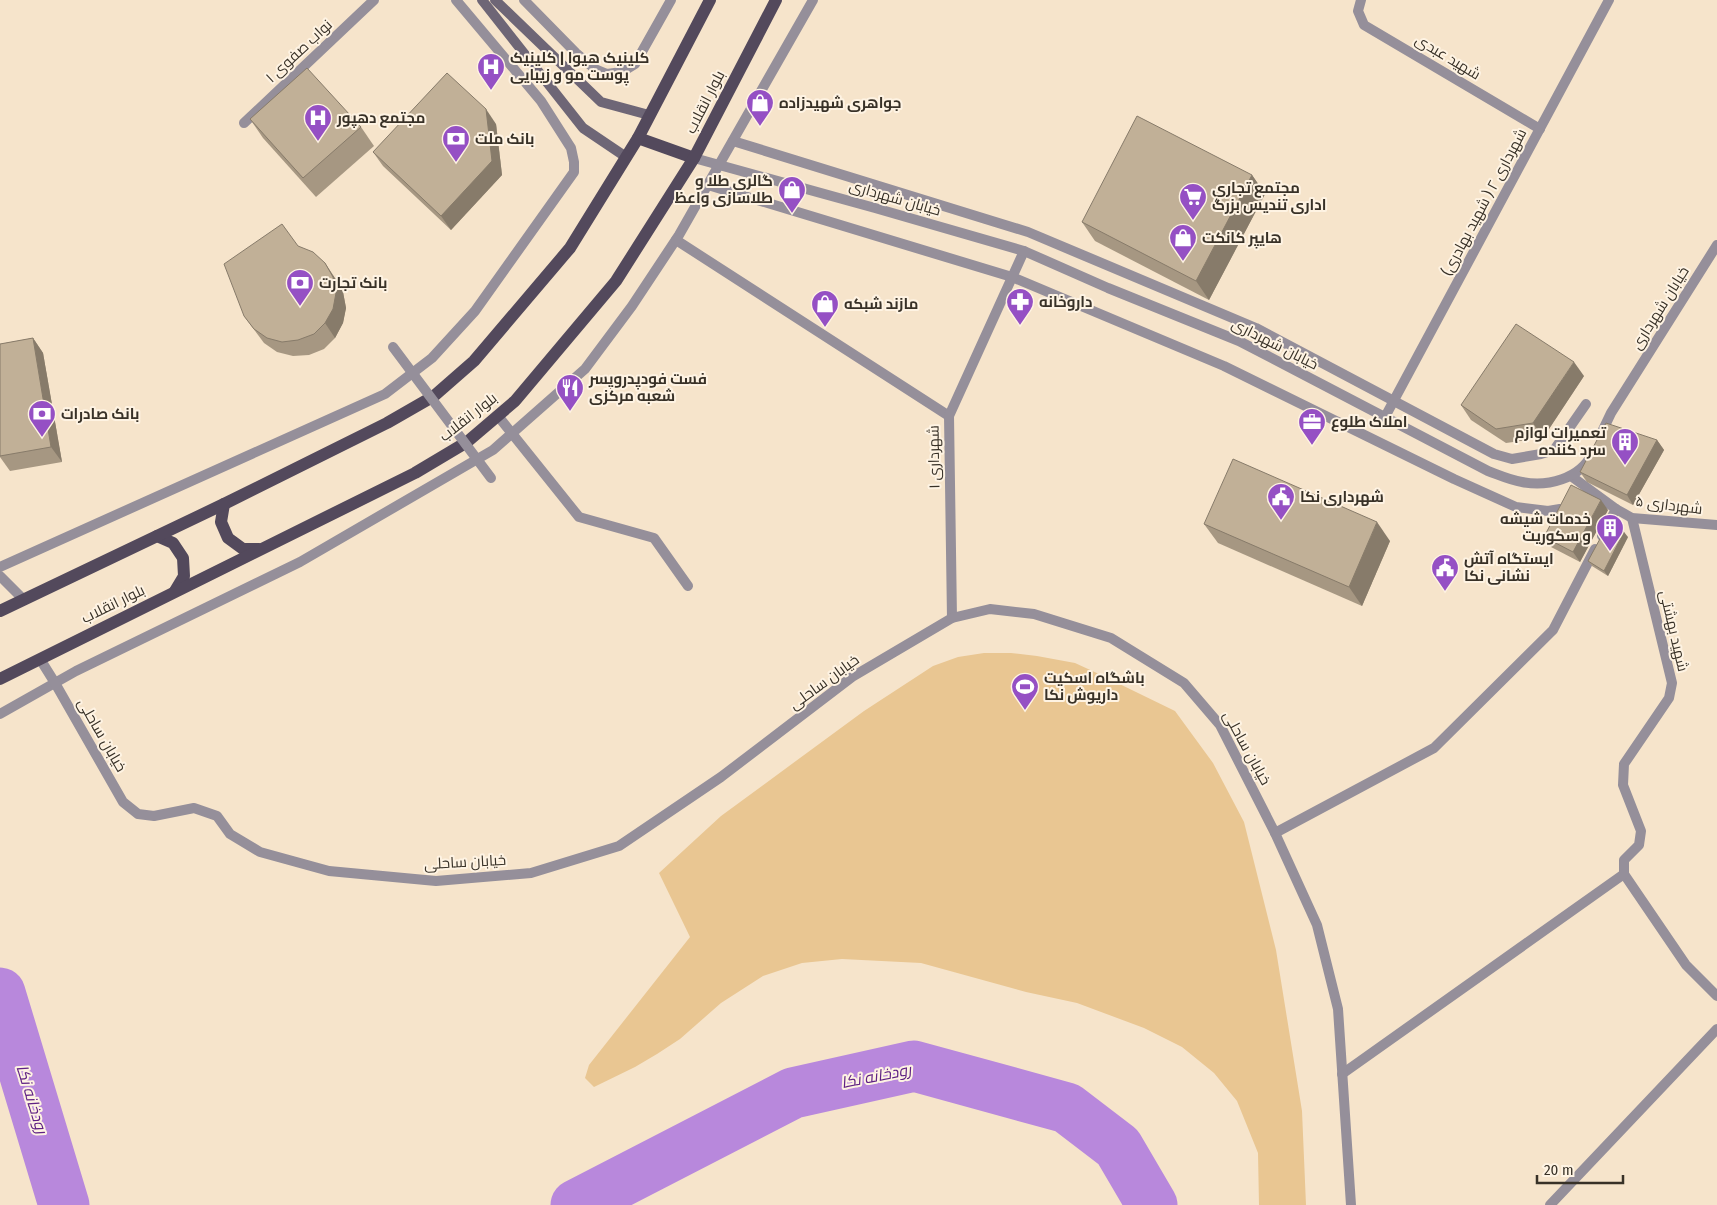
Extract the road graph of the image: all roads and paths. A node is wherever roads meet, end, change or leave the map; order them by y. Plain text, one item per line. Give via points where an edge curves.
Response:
1 (374, 0) edge
2 (456, 0) edge
3 (482, 0) edge
4 (494, 0) edge
5 (524, 0) edge
6 (671, 0) edge
7 (710, 0) edge
8 (776, 0) edge
9 (813, 0) edge
10 (1361, 0) edge
11 (1610, 0) edge
12 (649, 115) junction
13 (244, 123) dead end
14 (1540, 129) junction
15 (638, 138) junction
16 (733, 141) junction
17 (626, 158) junction
18 (694, 158) junction
19 (720, 164) junction
20 (708, 185) junction
21 (676, 240) junction
22 (1717, 245) edge
23 (1024, 251) junction
24 (1012, 277) junction
25 (393, 348) dead end
26 (1394, 401) junction
27 (1586, 404) dead end
28 (498, 416) junction
29 (948, 416) junction
30 (1385, 418) junction
31 (512, 433) junction
32 (1570, 476) junction
33 (491, 478) dead end
34 (224, 504) junction
35 (1560, 508) edge
36 (1616, 509) junction
37 (1632, 518) junction
38 (1717, 525) edge
39 (157, 536) junction
40 (261, 549) junction
41 (0, 567) edge
42 (0, 576) edge
43 (688, 586) dead end
44 (175, 591) junction
45 (24, 600) junction
46 (0, 611) edge
47 (952, 618) junction
48 (40, 659) junction
49 (5, 676) edge
50 (55, 683) junction
51 (0, 714) edge
52 (1275, 833) junction
53 (1624, 874) junction
54 (1717, 996) edge
55 (1717, 1029) edge
56 (1342, 1074) junction
57 (1351, 1205) edge
58 (1550, 1205) edge

1 - 13 street, نواب صفوی ۱
2 - 41 street via 541,101 571,148 574,162 574,172 475,311 432,358 385,394
3 - 17 main road via 583,128
4 - 12 main road via 602,102
5 - 6 street via 576,53 608,74 622,72 635,64
7 - 12 main road
8 - 18 main road, بلوار انقلاب
9 - 16 street
10 - 14 street, شهید عبدی via 1358,11 1364,25
11 - 14 street, شهرداری ۲ ( شهید بهادری)
12 - 15 main road
14 - 26 street, شهرداری ۲ ( شهید بهادری)
15 - 17 main road
15 - 18 main road
16 - 19 street
16 - 26 street via 1028,232 1256,328
17 - 34 main road via 570,248 474,361 434,396 387,424
18 - 19 street, خیابان شهرداری
18 - 28 main road, بلوار انقلاب via 616,281 515,401
19 - 20 street
19 - 23 street, خیابان شهرداری
20 - 21 street
20 - 24 street
21 - 29 street
21 - 31 street via 585,369
22 - 32 street, خیابان شهرداری via 1611,413 1590,459
23 - 24 street, شهرداری ۱
23 - 30 street, خیابان شهرداری via 1239,341
24 - 29 street, شهرداری ۱
24 - 35 street via 1224,366 1516,507 1548,511
25 - 33 street, bridge
26 - 27 street via 1494,454 1512,459 1554,450
26 - 30 street, شهرداری ۲ ( شهید بهادری)
28 - 31 street
28 - 40 main road, بلوار انقلاب via 468,442 415,473
29 - 47 street, شهرداری ۱
30 - 32 street, خیابان شهرداری via 1488,471 1522,482 1548,483
31 - 43 street via 578,517 654,538
31 - 50 street via 494,450 300,562
32 - 36 street, شهرداری ۵
34 - 39 main road
34 - 40 main road via 221,522 228,538 243,548
36 - 37 street, شهرداری ۵
36 - 52 street via 1553,630 1434,748
37 - 38 street, شهرداری ۵
37 - 53 street, شهید بهشتی via 1672,684 1669,698 1624,764 1623,784 1641,831 1639,845 1624,860
39 - 44 main road via 173,543 184,558 184,576
39 - 45 main road
40 - 44 main road, بلوار انقلاب
42 - 45 street
44 - 48 main road, بلوار انقلاب
45 - 46 main road
47 - 50 street, خیابان ساحلی via 852,678 721,777 619,846 531,873 436,882 329,871 260,852 230,834 217,816 194,808 154,816 138,814 123,802
47 - 52 street, خیابان ساحلی via 990,609 1034,614 1111,638 1184,683 1220,725
48 - 49 main road, بلوار انقلاب
48 - 50 street, خیابان ساحلی
50 - 51 street
52 - 56 street, خیابان ساحلی via 1317,925 1338,1009
53 - 54 street via 1686,965
53 - 56 street
55 - 58 street
56 - 57 street, خیابان ساحلی

